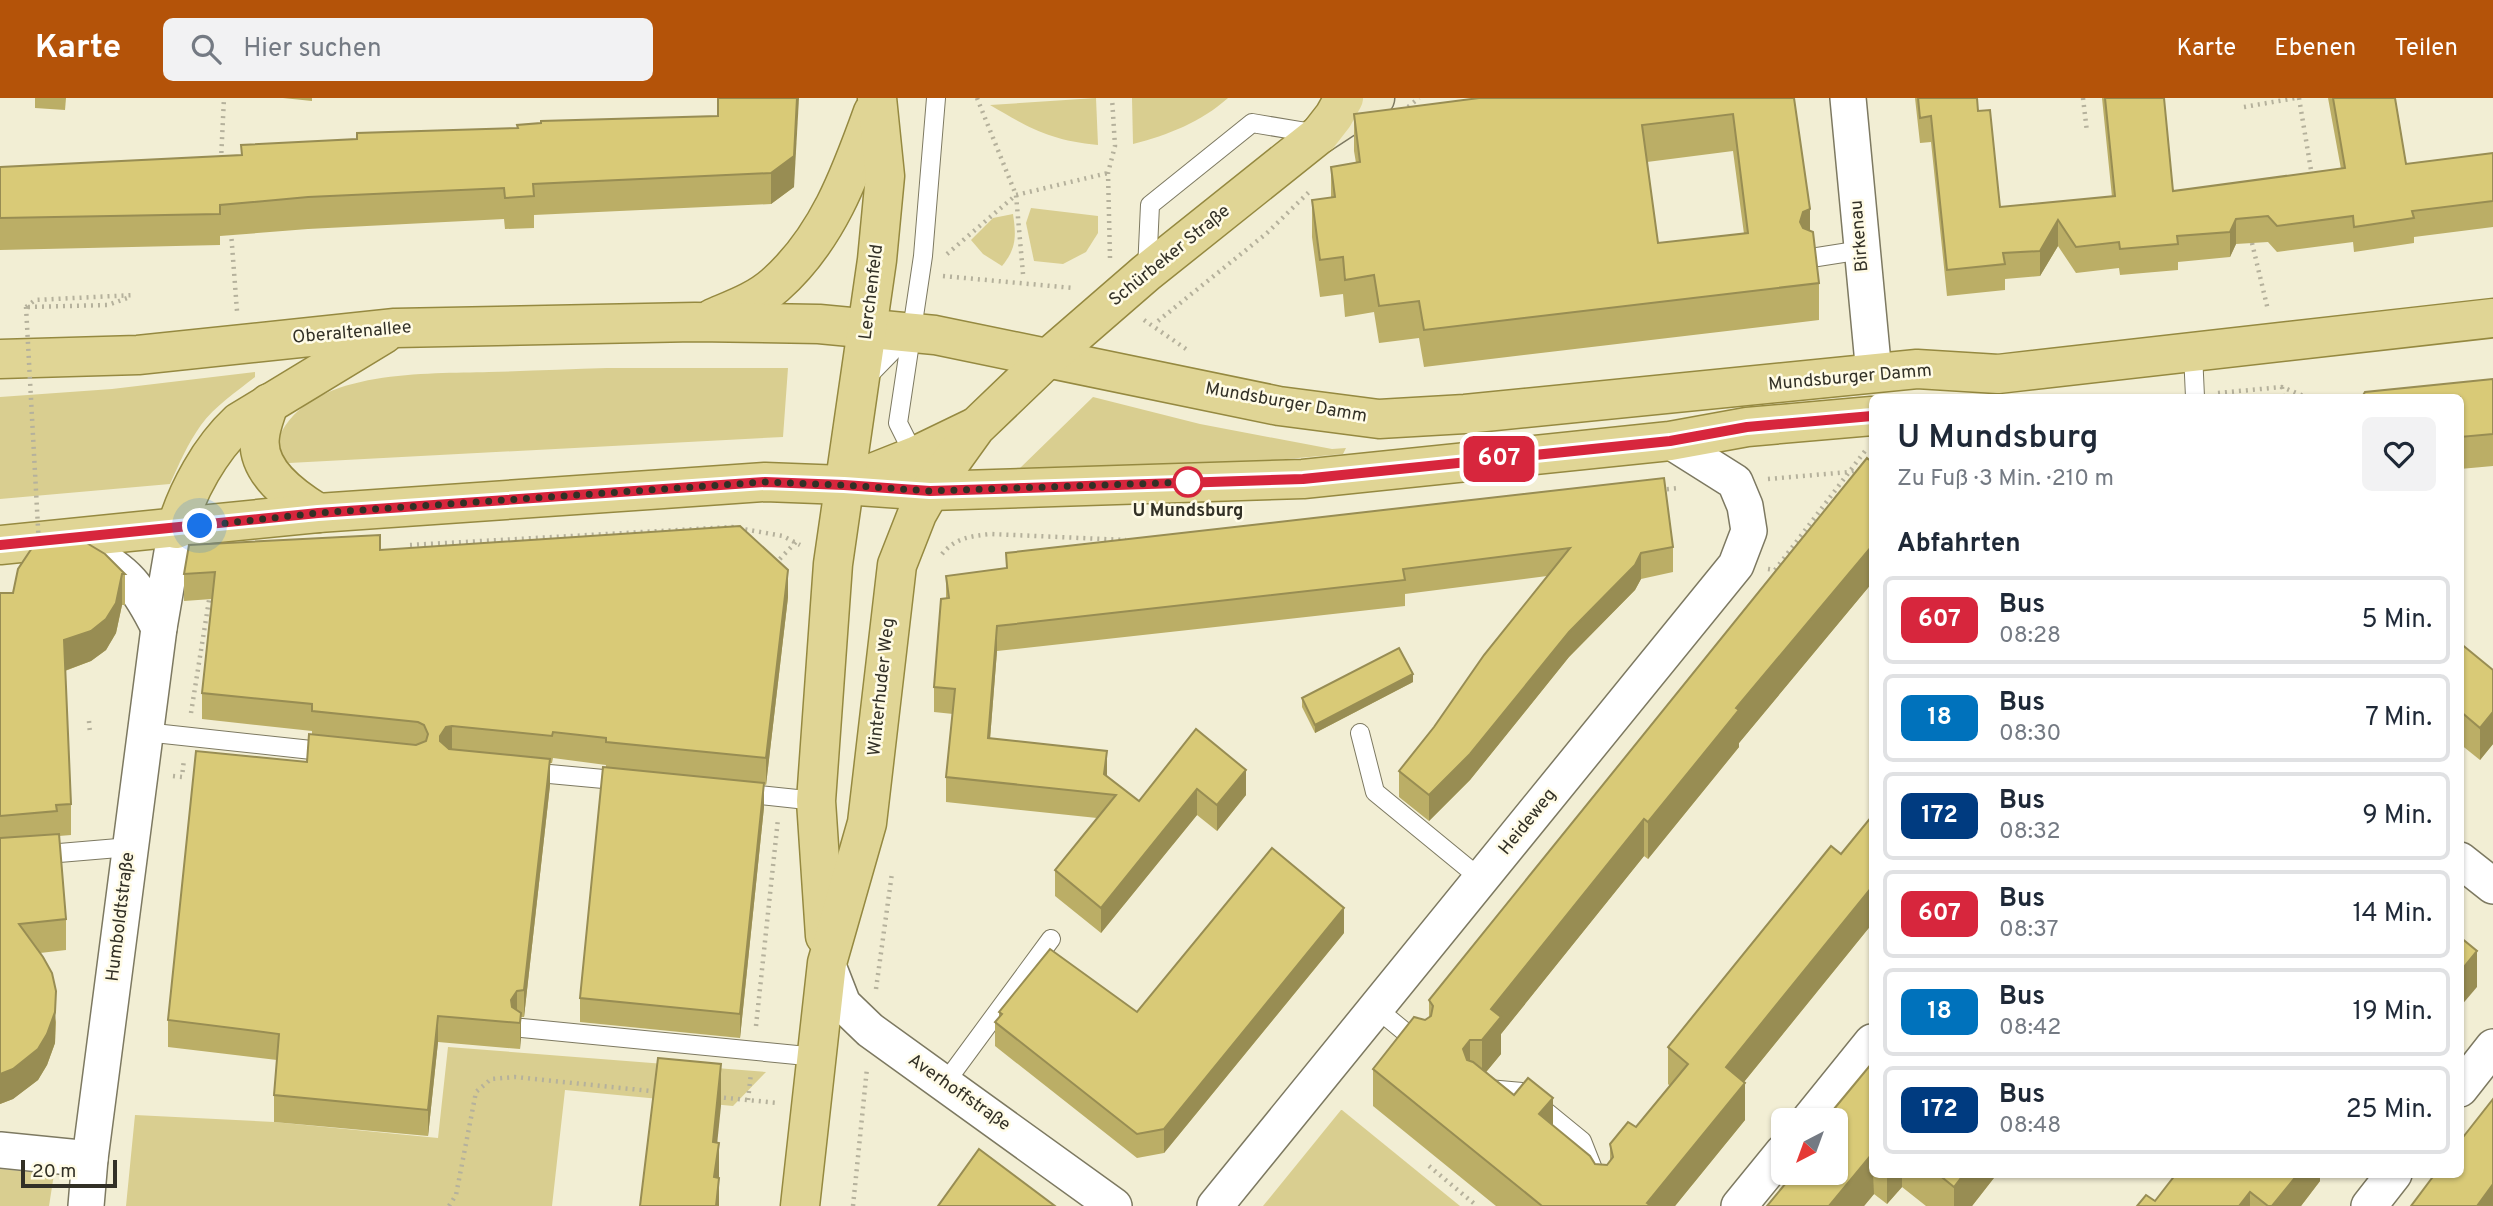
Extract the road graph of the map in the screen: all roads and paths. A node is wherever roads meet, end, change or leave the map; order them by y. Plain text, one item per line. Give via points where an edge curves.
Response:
1 (224, 98) edge
2 (936, 98) edge
3 (977, 98) edge
4 (1112, 98) edge
5 (1345, 98) edge
6 (1419, 98) edge
7 (1848, 98) edge
8 (2083, 98) edge
9 (2297, 98) edge
10 (877, 101) edge
11 (1388, 106) edge
12 (2244, 107) dead end
13 (2087, 132) dead end
14 (1320, 134) junction
15 (220, 171) edge
16 (1108, 173) junction
17 (2313, 182) edge
18 (1314, 187) dead end
19 (1016, 195) junction
20 (230, 220) edge
21 (2252, 243) edge
22 (1862, 250) junction
23 (1811, 258) edge
24 (943, 259) dead end
25 (1023, 274) dead end
26 (1136, 282) junction
27 (26, 307) junction
28 (2493, 318) edge
29 (1158, 321) dead end
30 (704, 322) junction
31 (395, 328) junction
32 (867, 329) junction
33 (911, 332) junction
34 (240, 343) junction
35 (2276, 343) junction
36 (2193, 353) junction
37 (1048, 358) junction
38 (0, 359) edge
39 (1874, 374) junction
40 (1998, 374) junction
41 (860, 385) junction
42 (2282, 387) junction
43 (1968, 394) edge
44 (2195, 394) edge
45 (2214, 394) edge
46 (2283, 394) edge
47 (2299, 394) edge
48 (269, 403) junction
49 (1869, 416) edge
50 (976, 427) junction
51 (1670, 441) junction
52 (1869, 445) edge
53 (915, 456) junction
54 (1869, 466) edge
55 (1849, 472) junction
56 (1735, 482) junction
57 (844, 485) junction
58 (984, 488) junction
59 (1679, 488) dead end
60 (930, 491) junction
61 (1652, 491) edge
62 (318, 513) junction
63 (176, 529) junction
64 (970, 536) junction
65 (1128, 540) edge
66 (796, 542) junction
67 (0, 545) edge
68 (402, 545) dead end
69 (53, 549) junction
70 (808, 549) dead end
71 (937, 561) dead end
72 (1736, 565) junction
73 (770, 569) edge
74 (214, 583) edge
75 (159, 628) junction
76 (89, 721) dead end
77 (145, 732) junction
78 (1360, 733) dead end
79 (90, 734) dead end
80 (188, 737) junction
81 (350, 754) edge
82 (506, 770) edge
83 (182, 777) dead end
84 (643, 783) edge
85 (726, 792) edge
86 (816, 801) junction
87 (130, 848) junction
88 (0, 858) edge
89 (894, 860) dead end
90 (2464, 862) edge
91 (1481, 879) junction
92 (2493, 886) edge
93 (1051, 939) dead end
94 (827, 963) junction
95 (1376, 1009) junction
96 (522, 1028) edge
97 (870, 1030) junction
98 (1422, 1046) edge
99 (1869, 1046) edge
100 (2493, 1047) edge
101 (817, 1057) junction
102 (945, 1083) junction
103 (2464, 1084) edge
104 (1474, 1088) edge
105 (666, 1092) edge
106 (707, 1096) edge
107 (811, 1106) junction
108 (1819, 1108) edge
109 (0, 1150) edge
110 (90, 1159) junction
111 (1429, 1166) dead end
112 (1771, 1167) edge
113 (2391, 1178) edge
114 (1602, 1192) edge
115 (86, 1206) edge
116 (449, 1206) edge
117 (800, 1206) edge
118 (853, 1206) edge
119 (1114, 1206) edge
120 (1215, 1206) edge
121 (1477, 1206) edge
122 (1739, 1206) edge
123 (2369, 1206) edge

1 - 15 path
2 - 33 lane via 923,256
3 - 19 path
4 - 16 path via 1115,146
5 - 14 main road
6 - 11 path
7 - 22 street, Birkenau
8 - 13 path
9 - 12 path
9 - 17 path
10 - 30 main road via 849,180 807,252 774,286
10 - 32 main road, Lerchenfeld via 885,176
11 - 14 main road, Schürbeker Straße
14 - 26 main road, Schürbeker Straße
14 - 26 lane via 1252,122 1150,205
16 - 19 path
16 - 26 path via 1110,274
18 - 29 path via 1267,233
19 - 24 path
19 - 25 path
20 - 34 path
21 - 35 path
22 - 23 lane
22 - 39 street, Birkenau
26 - 37 main road, Schürbeker Straße
27 - 27 path via 34,300 134,295 108,305
27 - 69 path, bridge
28 - 35 main road, Mundsburger Damm
30 - 31 main road, Oberaltenallee
30 - 32 main road, Mundsburger Damm
31 - 34 main road, Oberaltenallee
31 - 48 main road
32 - 33 main road, Mundsburger Damm
32 - 41 main road, Lerchenfeld
33 - 37 main road, Mundsburger Damm
33 - 41 lane
33 - 53 lane via 898,423
34 - 38 main road, Oberaltenallee via 138,355
35 - 36 main road, Mundsburger Damm
36 - 40 main road, Mundsburger Damm
36 - 44 lane
37 - 39 main road, Mundsburger Damm via 1279,406 1379,419
37 - 50 main road, Schürbeker Straße
39 - 40 main road, Mundsburger Damm via 1917,369
40 - 43 main road, Mundsburger Damm
41 - 57 main road, Lerchenfeld
42 - 45 path
42 - 46 path
42 - 47 path
48 - 62 main road via 260,434 262,459 282,486
48 - 63 main road via 228,432 200,474
49 - 51 main road via 1747,427
50 - 53 main road
50 - 60 main road, Winterhuder Weg
51 - 56 street
51 - 58 main road via 1303,479
52 - 55 path
53 - 57 main road
53 - 60 lane
54 - 55 path
55 - 56 path
55 - 72 path via 1775,570
56 - 72 street, Heideweg via 1749,531
57 - 60 main road
57 - 62 main road via 765,482
57 - 86 main road, Winterhuder Weg via 833,564
58 - 60 main road
58 - 64 path via 981,516
59 - 61 path
60 - 94 main road, Winterhuder Weg via 897,565 867,823
62 - 63 main road
63 - 69 main road
63 - 75 street, Humboldtstraße
64 - 65 path
64 - 71 path via 954,542
66 - 68 path via 732,527
66 - 70 path
66 - 73 path
67 - 69 main road
69 - 75 street via 104,559 142,594
72 - 91 street, Heideweg
74 - 80 path
75 - 77 street, Humboldtstraße
76 - 79 path
77 - 80 lane
77 - 87 street, Humboldtstraße
78 - 91 lane via 1375,792
80 - 81 lane
80 - 83 path
82 - 84 lane
85 - 86 lane
86 - 94 main road, Winterhuder Weg
87 - 88 lane
87 - 110 street, Humboldtstraße
89 - 97 path
90 - 92 street
91 - 95 street, Heideweg
93 - 102 lane
94 - 97 street, Averhoffstraße via 843,1004
94 - 101 main road, Winterhuder Weg
95 - 98 lane
95 - 120 street, Heideweg
96 - 101 lane
97 - 102 street, Averhoffstraße
97 - 118 path
99 - 108 street
100 - 103 street
101 - 107 main road, Winterhuder Weg
102 - 119 street, Averhoffstraße
104 - 114 lane via 1522,1092 1582,1142
105 - 116 path via 515,1077 491,1079 476,1092 456,1195
106 - 107 path
107 - 117 main road, Winterhuder Weg
109 - 110 street
110 - 115 street, Humboldtstraße
111 - 121 path
112 - 122 street
113 - 123 street

